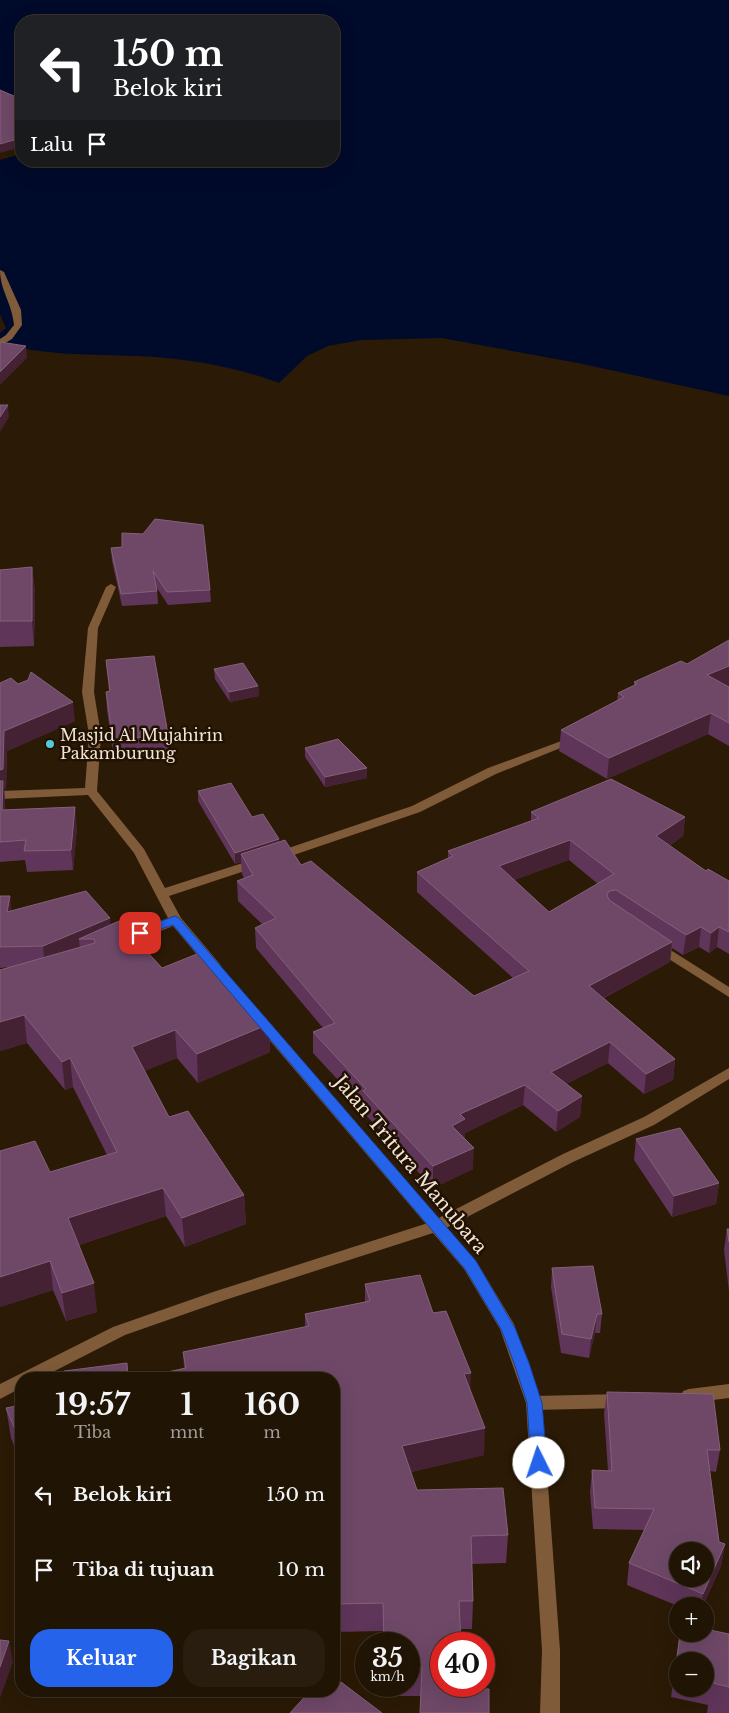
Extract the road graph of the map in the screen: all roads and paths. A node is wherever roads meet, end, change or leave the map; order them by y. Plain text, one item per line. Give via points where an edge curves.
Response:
1 (0, 272) edge
2 (0, 343) edge
3 (111, 587) dead end
4 (564, 743) edge
5 (91, 791) junction
6 (0, 795) edge
7 (161, 894) junction
8 (175, 920) junction
9 (643, 936) edge
10 (104, 950) edge
11 (222, 976) edge
12 (729, 993) edge
13 (247, 1006) edge
14 (729, 1073) edge
15 (436, 1226) junction
16 (36, 1372) edge
17 (15, 1383) edge
18 (729, 1391) edge
19 (0, 1392) edge
20 (670, 1399) edge
21 (635, 1401) edge
22 (534, 1403) junction
23 (550, 1713) edge

1 - 2 street via 17,310 18,325
3 - 5 street via 93,628 88,692 95,735
4 - 7 street via 492,771 416,809
5 - 6 street
5 - 7 street via 140,852
7 - 8 street
8 - 10 street
8 - 11 street
9 - 12 street
13 - 15 street, Jalan Tritura Manubara
14 - 15 street via 649,1120
15 - 16 street via 119,1332
15 - 22 street, Jalan Tritura Manubara via 470,1265 508,1328
17 - 19 street
18 - 20 street
21 - 22 street
22 - 23 street, Jalan Tritura Manubara via 551,1650

